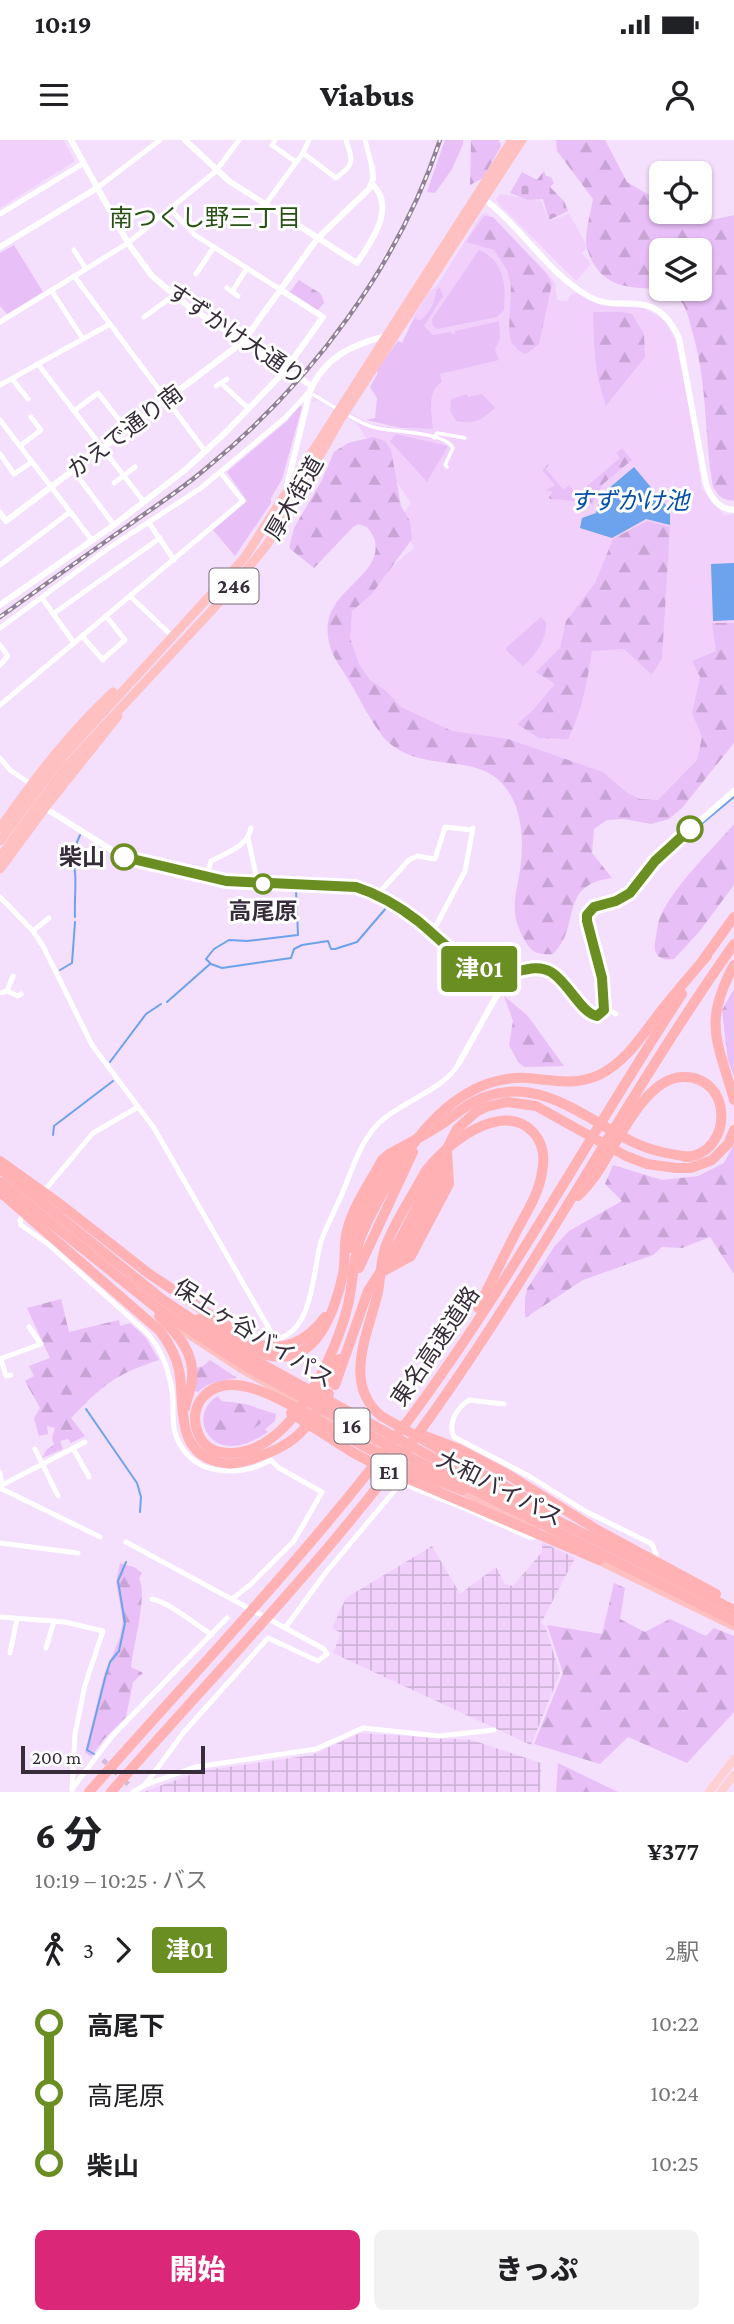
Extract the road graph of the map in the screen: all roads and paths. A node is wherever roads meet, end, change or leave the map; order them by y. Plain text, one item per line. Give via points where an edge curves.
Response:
1 (71, 140) edge
2 (160, 140) edge
3 (186, 140) edge
4 (275, 140) edge
5 (309, 140) edge
6 (346, 140) edge
7 (365, 140) edge
8 (512, 140) edge
9 (522, 140) edge
10 (235, 142) edge
11 (368, 149) junction
12 (303, 153) junction
13 (351, 154) junction
14 (296, 162) junction
15 (84, 163) junction
16 (372, 167) joint
17 (216, 171) junction
18 (372, 184) junction
19 (97, 188) junction
20 (480, 197) junction
21 (265, 205) junction
22 (170, 209) junction
23 (0, 214) edge
24 (0, 236) edge
25 (317, 239) junction
26 (128, 243) junction
27 (3, 245) edge
28 (214, 247) junction
29 (74, 250) dead end
30 (200, 268) junction
31 (247, 268) junction
32 (86, 269) junction
33 (207, 272) dead end
34 (196, 274) dead end
35 (74, 276) junction
36 (51, 290) junction
37 (281, 290) junction
38 (232, 292) dead end
39 (173, 296) junction
40 (0, 313) edge
41 (144, 317) dead end
42 (2, 320) edge
43 (110, 324) junction
44 (387, 336) junction
45 (83, 339) junction
46 (243, 341) junction
47 (38, 364) junction
48 (288, 370) junction
49 (367, 372) junction
50 (12, 379) junction
51 (221, 383) dead end
52 (0, 385) edge
53 (311, 389) junction
54 (28, 399) dead end
55 (167, 400) junction
56 (249, 409) junction
57 (74, 411) junction
58 (31, 417) dead end
59 (337, 419) junction
60 (0, 420) edge
61 (127, 430) junction
62 (434, 438) junction
63 (465, 438) dead end
64 (20, 446) junction
65 (103, 448) junction
66 (205, 452) junction
67 (0, 454) edge
68 (32, 462) junction
69 (135, 467) dead end
70 (447, 467) dead end
71 (73, 471) junction
72 (221, 473) junction
73 (124, 475) junction
74 (114, 483) dead end
75 (51, 487) junction
76 (285, 495) junction
77 (144, 502) junction
78 (734, 510) edge
79 (70, 512) junction
80 (0, 513) edge
81 (3, 523) edge
82 (149, 523) junction
83 (114, 524) junction
84 (160, 538) junction
85 (91, 539) junction
86 (174, 560) junction
87 (0, 565) edge
88 (130, 596) junction
89 (41, 598) junction
90 (0, 604) edge
91 (53, 614) junction
92 (106, 616) junction
93 (0, 628) edge
94 (82, 636) junction
95 (173, 637) junction
96 (74, 643) junction
97 (0, 645) edge
98 (0, 664) edge
99 (136, 674) junction
100 (137, 688) junction
101 (0, 705) edge
102 (0, 758) edge
103 (63, 764) junction
104 (31, 784) junction
105 (734, 791) edge
106 (19, 800) junction
107 (45, 808) junction
108 (0, 828) edge
109 (251, 828) dead end
110 (248, 838) junction
111 (0, 841) edge
112 (0, 857) edge
113 (0, 869) edge
114 (206, 877) junction
115 (258, 884) junction
116 (377, 895) junction
117 (0, 897) edge
118 (734, 917) edge
119 (49, 918) dead end
120 (33, 931) junction
121 (432, 933) junction
122 (734, 944) edge
123 (706, 956) junction
124 (734, 965) edge
125 (501, 975) junction
126 (13, 976) dead end
127 (21, 993) dead end
128 (2, 994) edge
129 (604, 1008) junction
130 (616, 1014) dead end
131 (459, 1063) joint
132 (734, 1100) edge
133 (138, 1107) junction
134 (620, 1128) junction
135 (734, 1130) edge
136 (418, 1138) junction
137 (447, 1151) junction
138 (0, 1165) edge
139 (1, 1188) edge
140 (40, 1196) junction
141 (29, 1209) junction
142 (356, 1239) junction
143 (349, 1258) junction
144 (380, 1273) junction
145 (348, 1279) junction
146 (333, 1305) junction
147 (150, 1308) junction
148 (187, 1311) junction
149 (30, 1326) dead end
150 (354, 1327) junction
151 (457, 1352) junction
152 (1, 1359) edge
153 (11, 1375) dead end
154 (332, 1393) junction
155 (287, 1403) junction
156 (504, 1404) dead end
157 (316, 1420) junction
158 (383, 1422) junction
159 (185, 1426) junction
160 (85, 1442) dead end
161 (427, 1443) junction
162 (73, 1448) junction
163 (35, 1449) dead end
164 (366, 1449) junction
165 (260, 1456) junction
166 (42, 1465) junction
167 (0, 1472) edge
168 (89, 1477) dead end
169 (1, 1487) edge
170 (462, 1490) joint
171 (58, 1496) dead end
172 (555, 1516) joint
173 (538, 1530) junction
174 (100, 1537) dead end
175 (126, 1542) dead end
176 (0, 1544) edge
177 (78, 1553) dead end
178 (651, 1564) junction
179 (650, 1579) junction
180 (158, 1598) dead end
181 (232, 1599) junction
182 (734, 1606) edge
183 (0, 1617) edge
184 (228, 1618) dead end
185 (16, 1619) junction
186 (54, 1621) junction
187 (734, 1624) edge
188 (285, 1628) junction
189 (212, 1635) junction
190 (46, 1648) dead end
191 (10, 1653) dead end
192 (494, 1730) dead end
193 (97, 1754) junction
194 (734, 1759) edge
195 (103, 1760) tunnel mouth
196 (734, 1775) edge
197 (129, 1784) dead end
198 (145, 1785) junction
199 (71, 1791) edge
200 (134, 1791) edge
201 (89, 1792) edge
202 (111, 1792) edge
203 (709, 1792) edge
204 (721, 1792) edge

1 - 15 street, すずかけ大通り
2 - 19 street
3 - 17 street
4 - 14 street via 272,145
5 - 12 street
6 - 13 street
7 - 11 street
8 - 20 highway, 厚木街道 / 246
9 - 20 highway, 厚木街道 / 246
10 - 17 street
11 - 13 street
11 - 16 street
12 - 13 street via 336,178 350,168
12 - 14 street
14 - 21 street
15 - 19 street, すずかけ大通り
15 - 23 street
16 - 18 street
17 - 21 street
17 - 22 street
18 - 25 street, かえで通り南
18 - 25 street via 379,190 382,215 357,263
19 - 26 street, すずかけ大通り
19 - 27 street
20 - 44 highway, 厚木街道 / 246
20 - 49 highway, 厚木街道 / 246
20 - 78 street via 587,296 647,305 671,324 679,338 706,484 713,500
21 - 25 street
22 - 26 street
22 - 28 street
24 - 27 street
25 - 37 street, かえで通り南
26 - 32 street
26 - 39 street, すずかけ大通り
28 - 30 street
28 - 31 street
29 - 32 street
30 - 33 street
30 - 34 street
31 - 37 street
31 - 38 street
32 - 35 street
35 - 36 street
35 - 43 street
36 - 42 street
36 - 45 street
37 - 46 street, かえで通り南
37 - 48 street via 323,317
39 - 41 street
39 - 46 street, すずかけ大通り
40 - 42 street
43 - 45 street
43 - 55 street
44 - 49 highway, 厚木街道 / 246
44 - 53 street via 340,353
45 - 47 street
46 - 48 street, すずかけ大通り
46 - 55 street, かえで通り南
47 - 50 street
47 - 57 street
48 - 53 street, すずかけ大通り
48 - 56 street
49 - 59 highway, 厚木街道 / 246
50 - 52 street
50 - 54 street
51 - 56 street
53 - 62 street via 362,424
53 - 72 street
53 - 76 street
55 - 61 street, かえで通り南
55 - 66 street
56 - 66 street
57 - 61 street via 98,393
57 - 65 street
58 - 64 street via 41,430
59 - 76 highway, 厚木街道 / 246
59 - 100 highway, 厚木街道 / 246 via 266,546
60 - 64 street
61 - 65 street, かえで通り南
62 - 63 street via 437,433
62 - 70 street via 452,446
64 - 68 street
65 - 71 street, かえで通り南
65 - 73 street
66 - 77 street
67 - 68 street via 15,474
68 - 75 street
69 - 73 street
71 - 75 street, かえで通り南
71 - 83 street
72 - 82 street
72 - 86 street via 243,501
73 - 74 street
73 - 77 street
75 - 79 street
75 - 81 street, かえで通り南
76 - 95 highway, 厚木街道 / 246 via 246,557
77 - 83 street
79 - 85 street
79 - 87 street
80 - 81 street
82 - 84 street
82 - 89 street
83 - 85 street
84 - 86 street
84 - 91 street
85 - 90 street
86 - 88 street
88 - 92 street
88 - 95 street
89 - 91 street
89 - 93 street
91 - 96 street
92 - 94 street
92 - 94 street via 125,640 104,661
94 - 96 street
95 - 99 highway, 厚木街道 / 246
96 - 101 street
97 - 98 street via 8,656
99 - 103 highway, 厚木街道 / 246
99 - 104 highway via 88,716
100 - 103 highway, 厚木街道 / 246
100 - 107 highway
102 - 104 street
103 - 111 highway, 厚木街道 / 246
103 - 112 highway, 厚木街道 / 246
104 - 106 highway
105 - 129 street via 663,853 630,893 589,911 587,921 602,978
106 - 107 highway via 32,799
106 - 108 highway
107 - 113 highway
107 - 114 street via 123,856
109 - 110 street
110 - 114 street via 211,862
110 - 115 street
114 - 115 street
115 - 116 street via 356,887
116 - 121 street
116 - 121 street via 409,860 417,856 435,859 445,827 472,829 465,871
117 - 120 street
118 - 123 highway, 東名高速道路 / E1
119 - 120 street
120 - 133 street via 92,1045
121 - 125 street via 478,968
122 - 134 highway via 673,1035
123 - 136 highway via 638,1041 607,1071 575,1082 517,1078 490,1083 441,1112
123 - 151 highway, 東名高速道路 / E1
124 - 132 highway via 718,1005 715,1028
125 - 129 street via 543,968 564,982 592,1015 599,1015
125 - 131 street via 497,995
126 - 128 street
127 - 128 street
129 - 130 street
131 - 133 street via 382,1120 367,1137 324,1231 299,1325 292,1334 275,1339
133 - 140 street via 93,1133
134 - 136 highway via 661,1085 680,1077 703,1080 716,1091 725,1111 724,1130 715,1144 690,1157 650,1149 551,1098 517,1092 473,1102
134 - 202 highway, 東名高速道路 / E1 via 473,1355 386,1476 258,1629
135 - 137 highway via 712,1160 691,1168 661,1167 626,1156 546,1110 507,1102 486,1107 465,1120
136 - 142 highway
136 - 143 highway via 382,1160 348,1226
136 - 145 highway via 407,1169
137 - 144 highway via 425,1172 388,1241
137 - 144 highway via 449,1184 411,1256
137 - 151 highway via 477,1128 500,1120 533,1132 543,1156 541,1181
138 - 140 highway, 16
138 - 146 highway via 56,1201 148,1273 257,1344 299,1342 318,1327
138 - 182 highway, 保土ヶ谷バイパス / 16 via 121,1269 249,1357 422,1452
139 - 141 highway
139 - 159 highway via 164,1336 179,1371
139 - 179 highway, 保土ヶ谷バイパス / 16 via 169,1317 235,1360 415,1460
140 - 141 street
140 - 148 highway, 16
141 - 147 highway
141 - 181 street via 21,1217 21,1225 48,1244 157,1345 167,1368 177,1440 191,1458 205,1467 226,1471 271,1460 322,1492 294,1541
142 - 143 highway
142 - 145 highway
143 - 145 highway
144 - 150 highway
144 - 158 highway via 359,1373 365,1397
145 - 146 highway
145 - 155 highway via 343,1324 327,1363 297,1411 274,1434 237,1453 218,1452 205,1445 195,1423 202,1398 216,1388 234,1386
146 - 148 highway via 314,1344 295,1355 279,1357 252,1350
147 - 155 highway
147 - 159 highway via 184,1343 191,1360
148 - 154 highway, 16 via 250,1354
149 - 152 street via 41,1344
150 - 154 highway
150 - 165 highway via 311,1409 289,1436
151 - 201 highway, 東名高速道路 / E1 via 371,1470
152 - 153 street via 6,1376
154 - 158 highway, 16
154 - 165 highway via 295,1439
155 - 157 highway
156 - 178 street via 468,1400 451,1423 454,1437 652,1544 656,1554
157 - 164 highway
157 - 164 highway, 16
158 - 161 highway
159 - 165 highway via 198,1452 215,1462 238,1463
160 - 162 street
161 - 172 highway
161 - 182 highway via 475,1458
162 - 166 street
162 - 168 street
163 - 166 street
164 - 170 highway
164 - 179 highway via 552,1541
166 - 169 street
166 - 171 street
167 - 169 street
169 - 174 street
170 - 173 highway, 大和バイパス / 16
172 - 178 highway, 大和バイパス
173 - 187 highway, 大和バイパス / 16
173 - 188 street via 529,1538 401,1483
175 - 181 street
176 - 177 street
178 - 182 highway, 大和バイパス
179 - 187 highway, 保土ヶ谷バイパス / 16
180 - 189 street
181 - 188 street
183 - 185 street
184 - 189 street
185 - 186 street
185 - 191 street
186 - 190 street
186 - 199 street via 103,1631 75,1734
188 - 198 street via 324,1648 326,1657 318,1661 272,1638 265,1641 184,1731
189 - 193 street
192 - 198 street via 439,1736 363,1728 316,1749 195,1767
193 - 195 street
193 - 199 street
194 - 203 main road
196 - 204 main road
197 - 200 street
198 - 200 street

